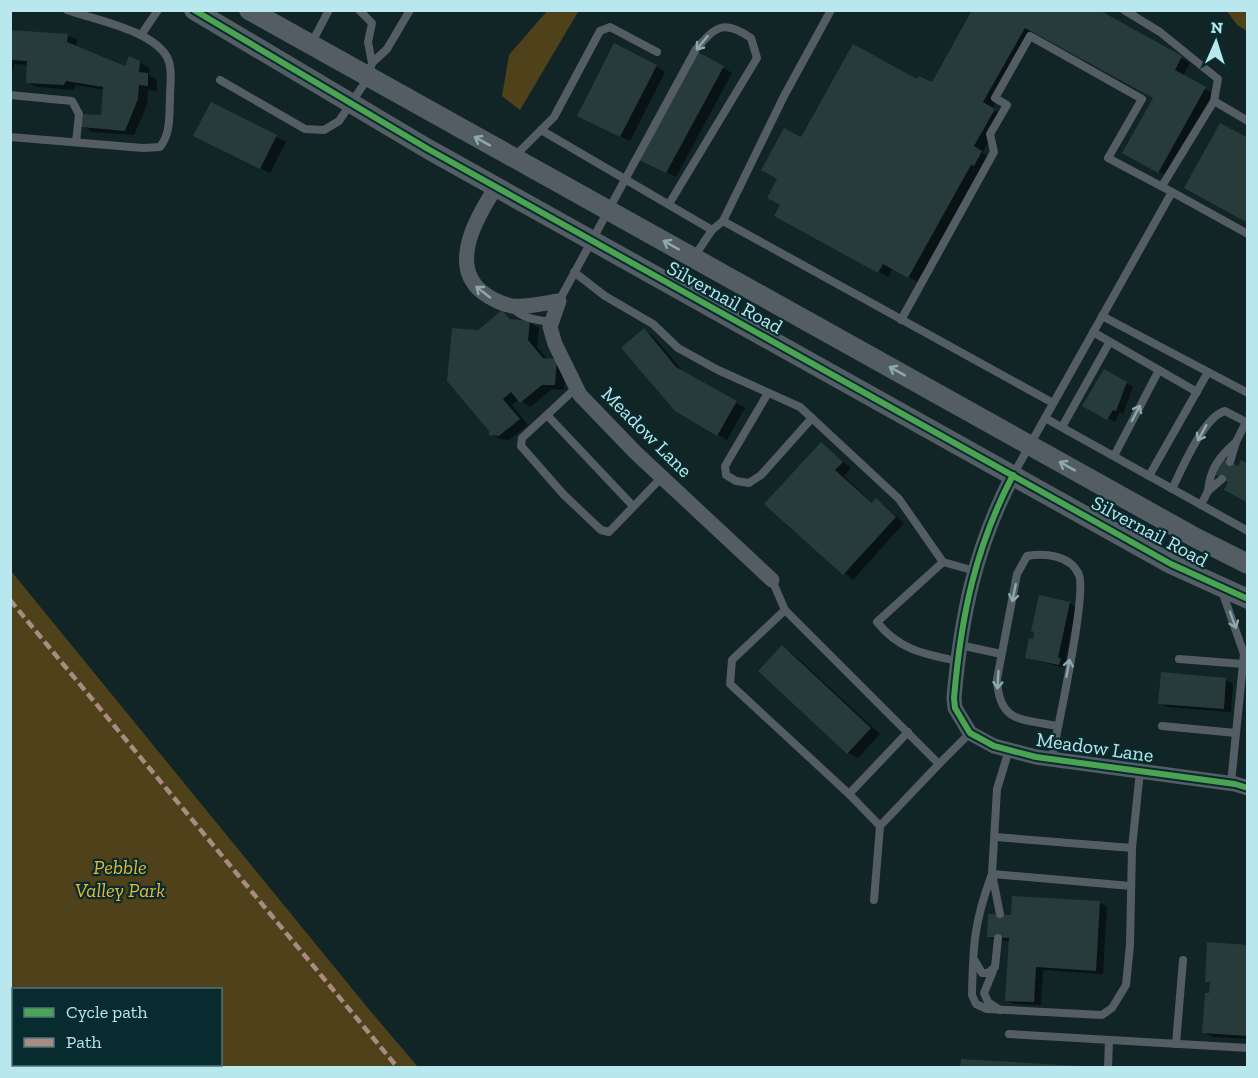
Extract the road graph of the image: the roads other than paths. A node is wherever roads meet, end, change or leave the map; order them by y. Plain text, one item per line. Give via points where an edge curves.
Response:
1 (67, 10) edge
2 (158, 10) edge
3 (194, 10) edge
4 (249, 10) edge
5 (329, 10) edge
6 (359, 10) edge
7 (410, 10) edge
8 (831, 10) edge
9 (1124, 10) edge
10 (141, 35) junction
11 (310, 45) junction
12 (657, 52) dead end
13 (370, 70) junction
14 (220, 80) dead end
15 (10, 95) edge
16 (1214, 101) junction
17 (351, 103) junction
18 (1248, 121) edge
19 (541, 130) junction
20 (10, 137) edge
21 (76, 142) junction
22 (513, 158) junction
23 (624, 178) junction
24 (1162, 186) junction
25 (496, 187) junction
26 (1172, 192) junction
27 (669, 204) junction
28 (609, 211) junction
29 (723, 221) junction
30 (712, 230) junction
31 (1248, 234) edge
32 (592, 242) junction
33 (694, 258) junction
34 (574, 272) junction
35 (558, 301) junction
36 (511, 306) junction
37 (1102, 316) junction
38 (901, 320) junction
39 (552, 322) junction
40 (1093, 332) junction
41 (1109, 343) junction
42 (1159, 370) junction
43 (1208, 372) junction
44 (577, 387) junction
45 (1197, 392) junction
46 (768, 393) junction
47 (1248, 393) edge
48 (1053, 403) junction
49 (547, 415) junction
50 (812, 418) junction
51 (1045, 418) junction
52 (1247, 423) edge
53 (1062, 427) junction
54 (1236, 442) junction
55 (1029, 445) junction
56 (1114, 456) junction
57 (1230, 462) dead end
58 (1013, 475) junction
59 (1149, 476) junction
60 (662, 477) junction
61 (1222, 479) dead end
62 (1172, 489) junction
63 (1208, 491) junction
64 (1201, 505) junction
65 (633, 506) junction
66 (1248, 531) edge
67 (944, 562) junction
68 (1248, 564) edge
69 (975, 571) junction
70 (772, 580) joint
71 (1221, 587) junction
72 (1248, 599) edge
73 (785, 610) junction
74 (959, 653) junction
75 (1001, 654) junction
76 (1245, 656) edge
77 (1179, 659) dead end
78 (1058, 726) junction
79 (1162, 726) dead end
80 (908, 732) junction
81 (1236, 733) junction
82 (970, 734) junction
83 (1009, 750) junction
84 (1052, 759) junction
85 (939, 764) junction
86 (1140, 771) junction
87 (1231, 783) junction
88 (1248, 788) edge
89 (849, 794) junction
90 (880, 826) junction
91 (995, 837) junction
92 (1132, 848) junction
93 (992, 874) junction
94 (1131, 886) junction
95 (874, 900) dead end
96 (1000, 914) dead end
97 (998, 938) dead end
98 (973, 956) junction
99 (1183, 960) dead end
100 (995, 967) junction
101 (1000, 1010) junction
102 (1010, 1034) dead end
103 (1110, 1040) junction
104 (1176, 1044) junction
105 (1248, 1048) edge
106 (1108, 1068) edge

1 - 10 lane
2 - 10 lane
3 - 17 street, Silvernail Road
4 - 11 street, Silvernail Road
5 - 11 lane
6 - 13 lane via 372,23 368,42
7 - 13 lane
8 - 29 lane
9 - 16 lane via 1160,32 1218,79
10 - 21 lane via 159,45 168,58 168,138 160,147
11 - 13 street, Silvernail Road
12 - 19 lane via 610,27 600,31 554,117
13 - 17 lane
22 -> 13 street, Silvernail Road
14 - 17 lane via 305,129 324,130 339,121
15 - 21 lane via 72,101 79,114
16 - 18 lane
16 - 24 lane
17 - 25 street, Silvernail Road
19 - 22 lane
19 - 23 lane
20 - 21 lane
22 - 28 street, Silvernail Road
23 - 27 lane
27 -> 23 lane via 757,58 751,38 741,32 724,26 710,33 696,49
23 - 28 lane
24 - 26 lane
24 - 38 lane via 1108,158 1142,99 1030,36 995,98 1007,105 990,134 994,152
25 - 32 street, Silvernail Road
36 -> 25 street via 488,297 476,287 468,265 466,249 478,215
26 - 31 lane
26 - 37 lane
27 - 30 lane
28 - 32 lane
33 -> 28 street, Silvernail Road
29 - 30 lane
29 - 38 lane
30 - 33 lane
32 - 34 lane
32 - 58 street, Silvernail Road
55 -> 33 street, Silvernail Road
34 - 35 lane
34 - 46 lane via 605,296 653,324 678,348
35 - 36 street
35 - 39 street, Meadow Lane
36 - 39 lane via 519,315
37 - 40 lane
37 - 43 lane
38 - 48 lane
39 - 44 street, Meadow Lane via 555,344
40 - 41 lane
40 - 48 lane
41 - 42 lane
41 - 53 lane
42 - 45 lane
56 -> 42 lane
43 - 45 lane
43 - 47 lane
44 - 49 lane
44 - 60 street, Meadow Lane via 580,395
45 - 59 lane
46 - 50 lane via 800,407
46 - 50 lane via 725,466 726,475 736,482 749,483 761,475
48 - 51 lane
49 - 65 lane
49 - 65 lane via 522,438 521,446 564,495 601,530 609,532
50 - 67 lane via 899,499
51 - 53 lane
51 - 55 lane
52 - 54 lane
52 -> 62 lane via 1225,411 1217,413
53 - 56 lane
54 - 57 lane
54 - 63 lane via 1220,456 1209,475
55 - 58 lane
68 -> 55 street, Silvernail Road
56 - 59 lane
58 - 69 street via 983,538
58 - 71 street, Silvernail Road via 1171,564
59 - 62 lane
60 - 65 lane
60 - 70 street, Meadow Lane
61 - 63 lane
62 - 64 lane
63 - 64 lane
64 - 66 lane
67 - 69 lane
67 - 74 lane via 877,621 889,637 905,646
69 - 74 street
70 - 73 lane
71 - 72 street, Silvernail Road
71 -> 76 lane
73 - 80 lane
73 - 89 lane via 732,660 730,684
74 - 75 lane
74 - 82 street via 955,708
75 -> 78 lane via 997,679 1004,710 1018,719
78 -> 75 lane via 1080,595 1078,573 1072,566 1047,554 1027,556 1022,561
76 - 77 lane
76 - 81 lane
78 - 84 lane
79 - 81 lane
80 - 85 lane
80 - 89 lane
81 - 87 lane
82 - 83 street, Meadow Lane
82 - 85 lane
83 - 84 street, Meadow Lane
83 - 91 lane via 997,789
84 - 86 street, Meadow Lane
85 - 90 lane
86 - 87 street, Meadow Lane
86 - 92 lane
87 - 88 street, Meadow Lane
89 - 90 lane
90 - 95 lane
91 - 92 lane
91 - 93 lane
92 - 94 lane
93 - 94 lane
93 - 96 lane
93 - 98 lane via 973,936
94 - 101 lane via 1126,986 1112,1008 1102,1015
97 - 100 lane
98 - 100 lane via 982,973
98 - 101 lane via 972,995 976,1004
99 - 104 lane
100 - 101 lane via 984,993 988,1002
102 - 103 lane
103 - 104 lane
103 - 106 lane
104 - 105 lane

